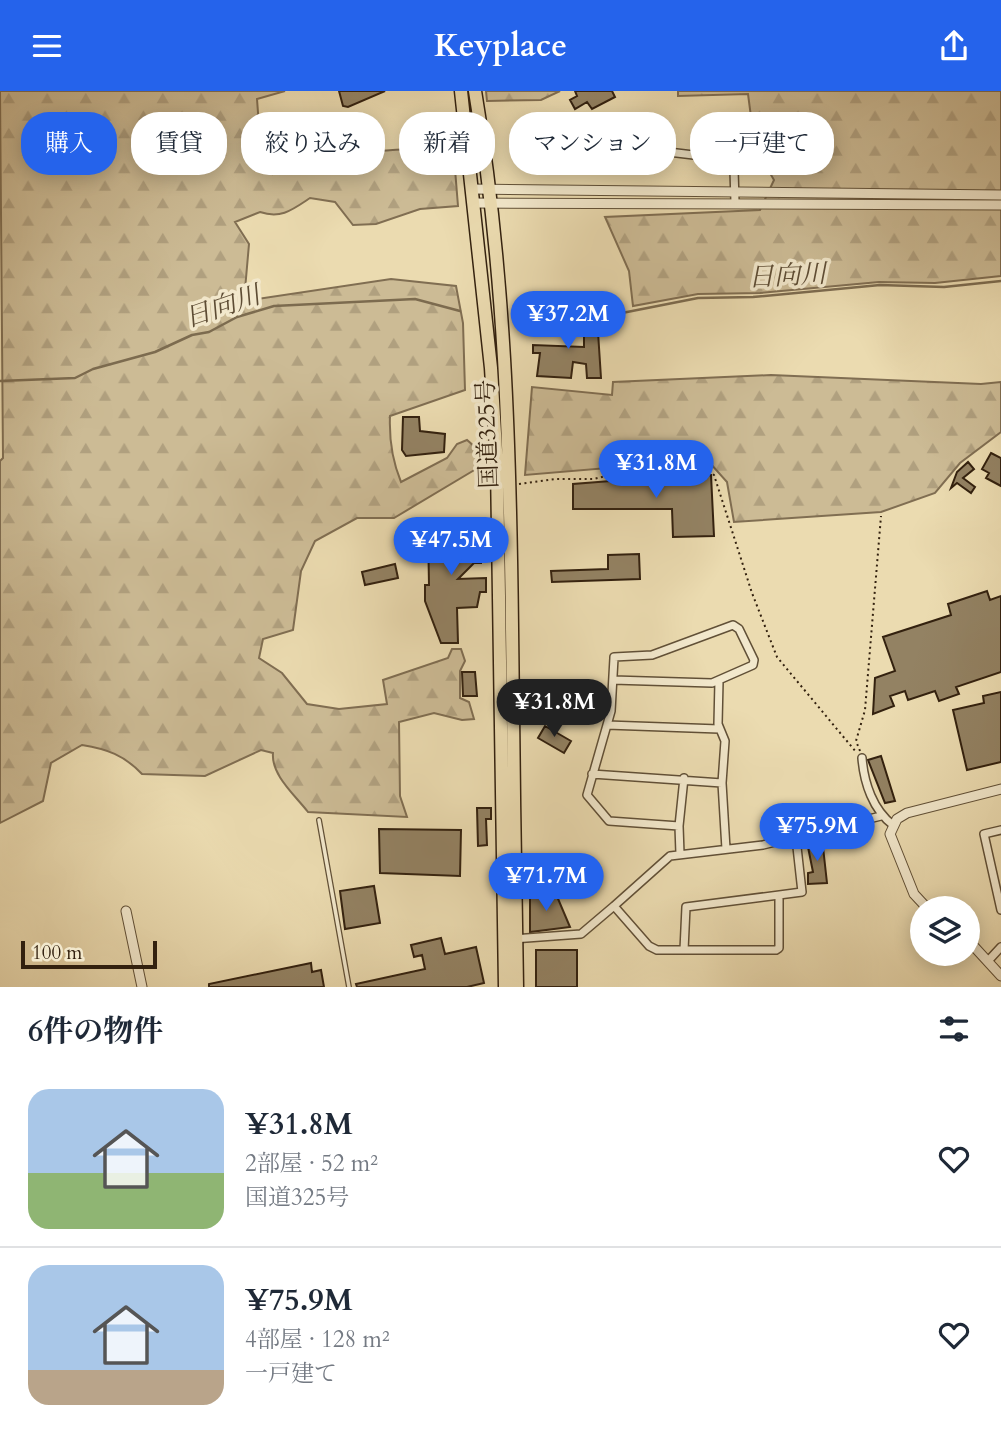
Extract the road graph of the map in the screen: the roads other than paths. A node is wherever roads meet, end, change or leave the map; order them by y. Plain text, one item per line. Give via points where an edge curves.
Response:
1 (461, 91) edge
2 (475, 91) edge
3 (676, 153) edge
4 (472, 189) junction
5 (735, 192) junction
6 (491, 195) junction
7 (1001, 195) edge
8 (735, 202) junction
9 (473, 203) junction
10 (1001, 205) edge
11 (613, 681) junction
12 (719, 681) junction
13 (607, 725) junction
14 (719, 729) junction
15 (862, 758) road end
16 (592, 774) junction
17 (684, 778) junction
18 (722, 782) junction
19 (1001, 789) edge
20 (881, 816) junction
21 (319, 820) dead end
22 (893, 825) junction
23 (679, 826) junction
24 (1001, 830) edge
25 (796, 838) junction
26 (726, 849) junction
27 (680, 853) junction
28 (998, 883) edge
29 (779, 895) junction
30 (916, 896) edge
31 (614, 906) junction
32 (1001, 910) edge
33 (126, 911) dead end
34 (510, 939) junction
35 (1001, 947) edge
36 (684, 950) junction
37 (980, 953) edge
38 (988, 961) junction
39 (1001, 976) edge
40 (142, 987) edge
41 (349, 987) edge
42 (505, 987) edge
43 (517, 987) edge

1 - 4 highway, 国道325号
2 - 6 highway, 国道325号
3 - 5 street via 727,159 734,170
4 - 6 street
4 - 9 highway, 国道325号
5 - 6 street
5 - 7 street
5 - 8 street
6 - 8 street
6 - 9 street
6 - 34 highway, 国道325号 via 503,315 510,485
8 - 10 street
9 - 34 highway, 国道325号 via 497,466
11 - 12 street
11 - 12 street via 615,655 652,655 737,626 754,663
11 - 13 street
12 - 14 street
13 - 14 street
13 - 16 street
14 - 18 street via 725,741
15 - 20 street
16 - 17 street
16 - 23 street via 587,795 609,821
17 - 18 street
17 - 23 street
18 - 26 street
19 - 22 street via 907,813
20 - 22 street
20 - 25 street
21 - 41 lane
22 - 30 street via 890,834
23 - 27 street
24 - 28 street via 984,834
25 - 26 street
25 - 29 street via 802,889
26 - 27 street
27 - 31 street via 662,861
28 - 32 street
29 - 36 street via 686,907
29 - 36 street via 778,950
31 - 34 street via 581,934
31 - 36 street via 653,949
33 - 40 street
34 - 42 highway, 国道325号
34 - 43 highway, 国道325号
35 - 38 street
37 - 38 street
38 - 39 street

